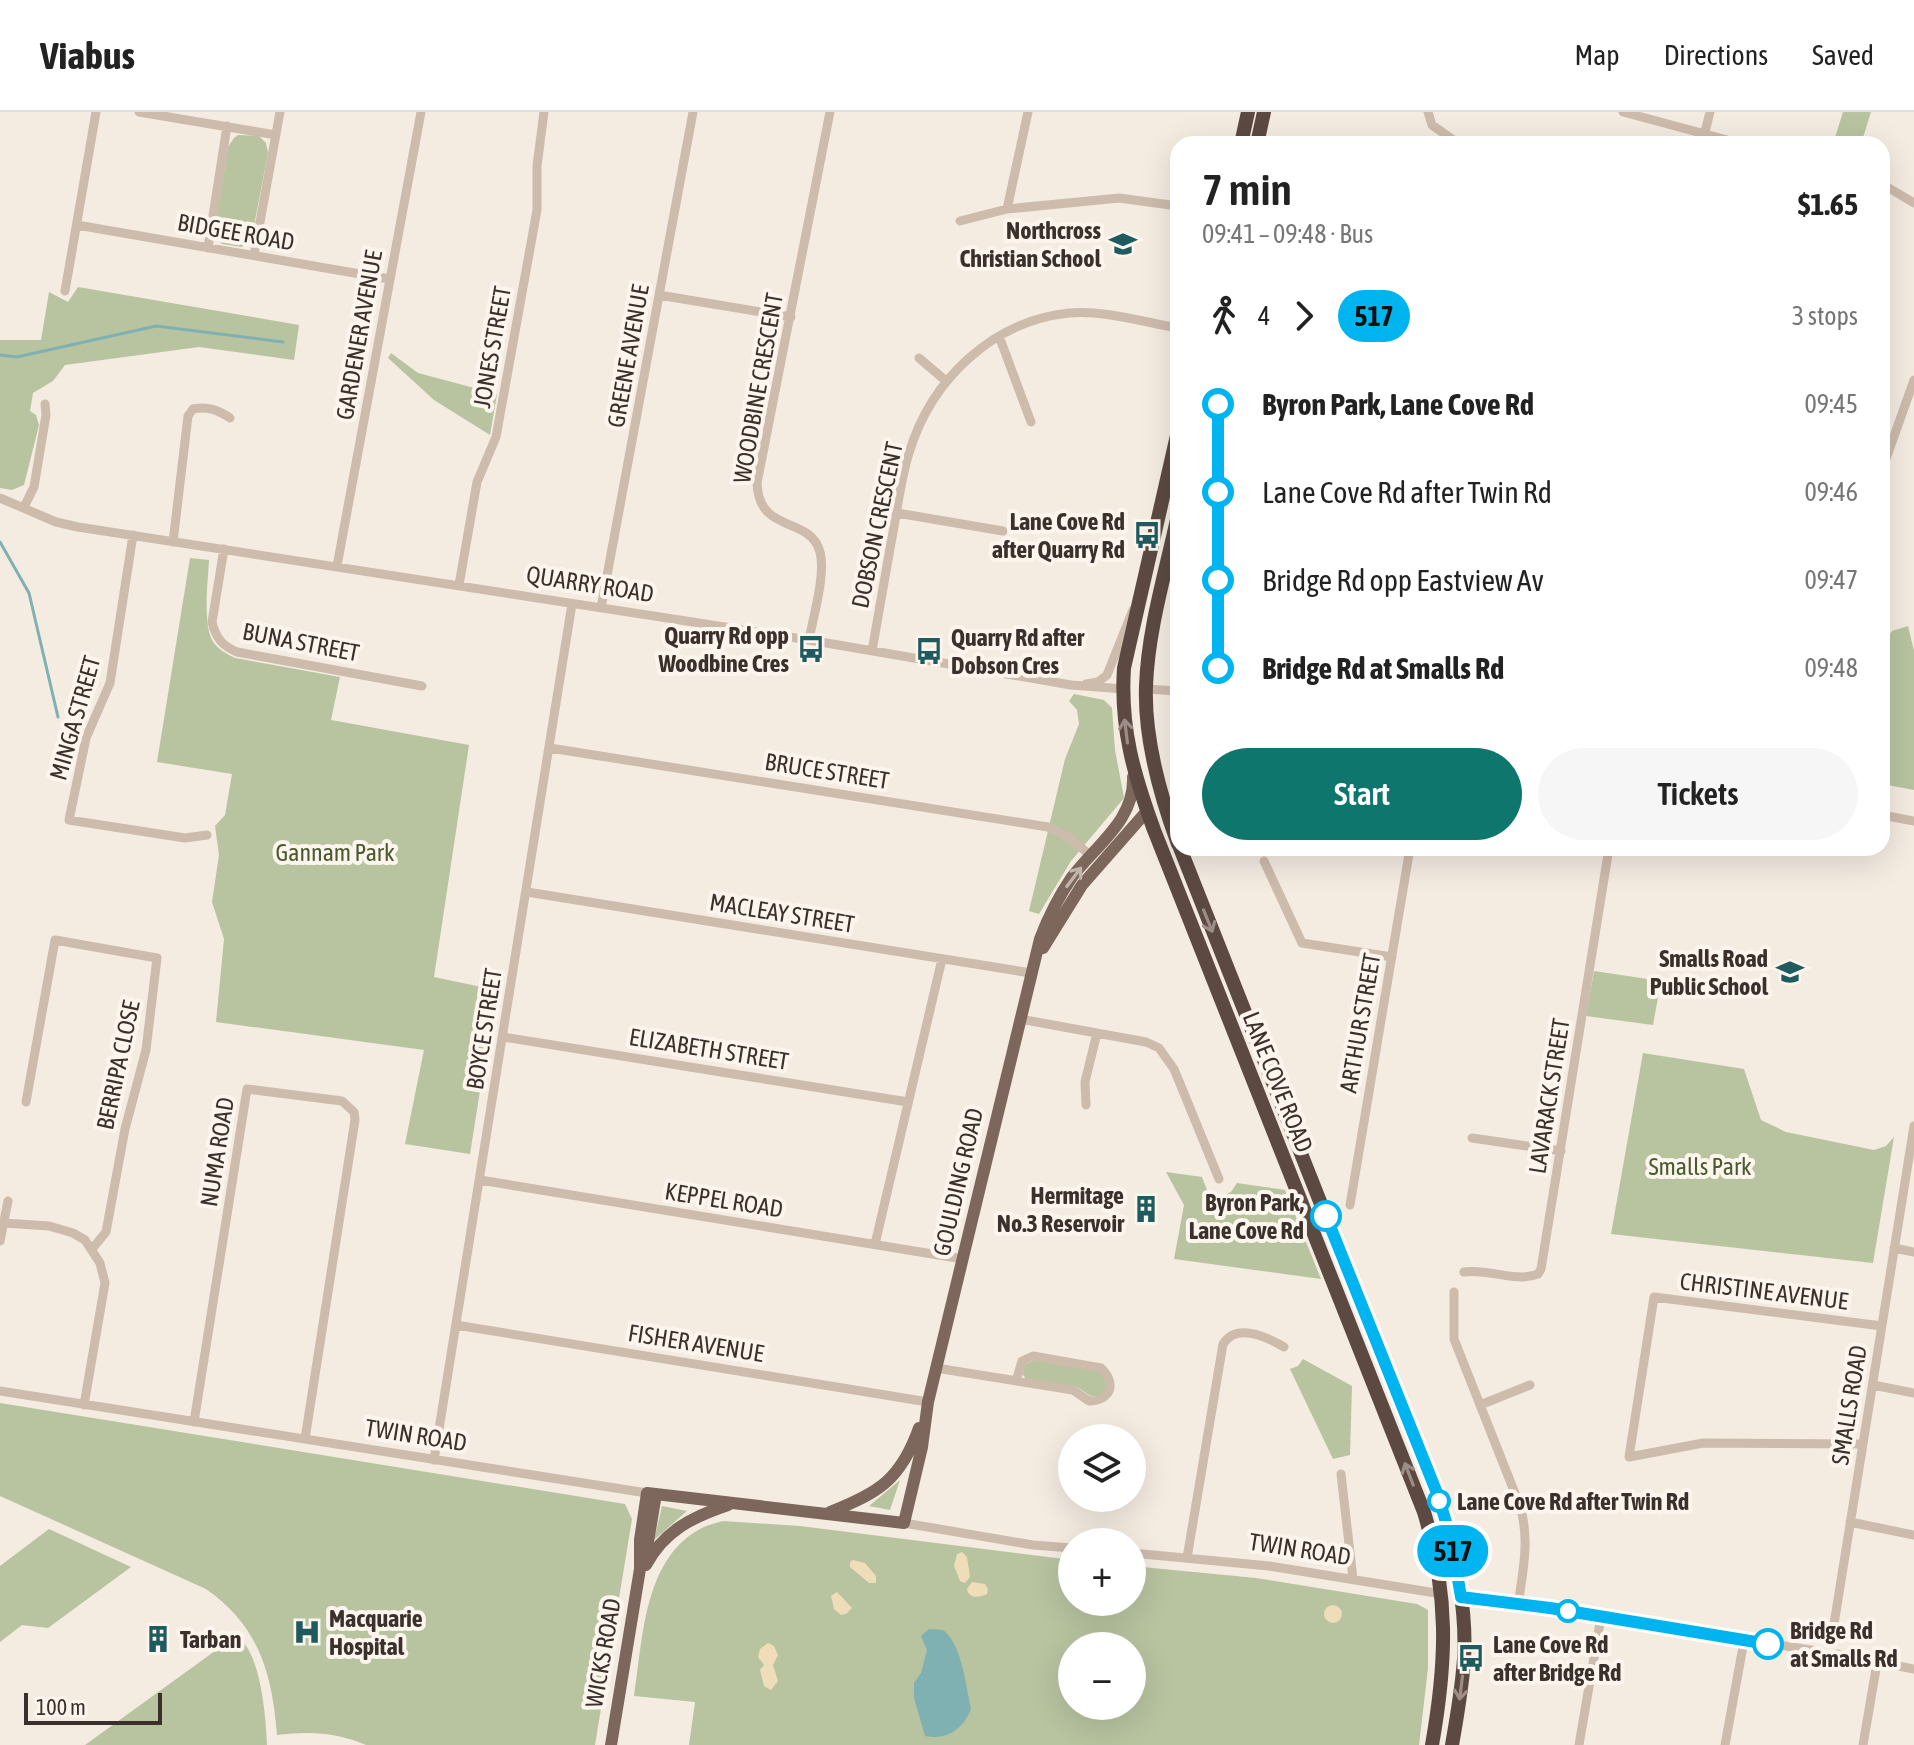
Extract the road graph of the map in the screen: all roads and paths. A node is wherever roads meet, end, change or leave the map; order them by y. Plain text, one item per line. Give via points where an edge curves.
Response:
1 (96, 112) edge
2 (139, 112) edge
3 (280, 112) edge
4 (421, 112) edge
5 (544, 112) edge
6 (693, 112) edge
7 (830, 112) edge
8 (1028, 112) edge
9 (1248, 112) edge
10 (1264, 112) edge
11 (1428, 112) edge
12 (1623, 112) edge
13 (1710, 112) edge
14 (227, 126) junction
15 (276, 135) junction
16 (1243, 136) edge
17 (1259, 136) edge
18 (1448, 136) edge
19 (1695, 136) edge
20 (1705, 136) edge
21 (1890, 189) edge
22 (1914, 203) edge
23 (1170, 205) edge
24 (1007, 209) junction
25 (960, 221) dead end
26 (77, 225) junction
27 (208, 248) junction
28 (254, 255) junction
29 (389, 279) junction
30 (65, 291) dead end
31 (659, 295) junction
32 (791, 317) junction
33 (1170, 327) edge
34 (999, 336) junction
35 (919, 358) dead end
36 (1914, 380) edge
37 (946, 381) junction
38 (1910, 402) edge
39 (45, 404) dead end
40 (230, 418) dead end
41 (1031, 422) dead end
42 (1890, 451) edge
43 (1170, 467) edge
44 (0, 498) edge
45 (24, 507) junction
46 (897, 513) junction
47 (1003, 531) dead end
48 (133, 535) junction
49 (173, 542) junction
50 (224, 549) junction
51 (1170, 552) edge
52 (337, 566) junction
53 (459, 585) junction
54 (1142, 593) junction
55 (572, 604) junction
56 (601, 608) junction
57 (809, 640) junction
58 (872, 651) junction
59 (1071, 685) junction
60 (422, 686) dead end
61 (1124, 689) junction
62 (1146, 689) junction
63 (1170, 690) edge
64 (550, 748) junction
65 (1152, 753) junction
66 (1133, 773) junction
67 (1147, 811) junction
68 (1890, 816) edge
69 (1170, 821) edge
70 (1914, 821) edge
71 (207, 835) dead end
72 (1183, 856) edge
73 (1409, 856) edge
74 (1608, 856) edge
75 (1095, 859) junction
76 (1264, 861) dead end
77 (527, 892) junction
78 (1392, 957) junction
79 (942, 959) junction
80 (1031, 973) junction
81 (1020, 1019) junction
82 (1097, 1033) junction
83 (503, 1037) junction
84 (26, 1102) dead end
85 (908, 1102) junction
86 (1086, 1105) dead end
87 (1914, 1127) edge
88 (1472, 1138) dead end
89 (1561, 1151) junction
90 (1219, 1179) dead end
91 (480, 1180) junction
92 (8, 1201) dead end
93 (1350, 1205) dead end
94 (4, 1223) junction
95 (0, 1241) edge
96 (875, 1244) junction
97 (1894, 1248) junction
98 (92, 1249) junction
99 (1914, 1252) edge
100 (963, 1259) junction
101 (1464, 1272) dead end
102 (1454, 1292) dead end
103 (456, 1325) junction
104 (1882, 1326) junction
105 (1284, 1347) dead end
106 (936, 1368) junction
107 (1016, 1381) junction
108 (1530, 1385) dead end
109 (1873, 1385) junction
110 (0, 1391) edge
111 (1914, 1393) edge
112 (928, 1402) junction
113 (84, 1405) junction
114 (1480, 1405) junction
115 (194, 1422) junction
116 (305, 1439) junction
117 (1863, 1444) junction
118 (913, 1445) junction
119 (434, 1460) junction
120 (1341, 1474) dead end
121 (651, 1494) junction
122 (734, 1503) junction
123 (827, 1513) junction
124 (900, 1522) junction
125 (1850, 1522) junction
126 (1914, 1535) edge
127 (1058, 1547) edge
128 (1146, 1554) edge
129 (1187, 1558) junction
130 (1353, 1579) junction
131 (638, 1583) junction
132 (1442, 1594) junction
133 (1461, 1597) junction
134 (1518, 1605) junction
135 (1601, 1617) junction
136 (1744, 1641) junction
137 (1831, 1643) junction
138 (1817, 1651) junction
139 (1837, 1654) junction
140 (1877, 1663) junction
141 (1914, 1669) edge
142 (611, 1745) edge
143 (1432, 1745) edge
144 (1452, 1745) edge
145 (1579, 1745) edge
146 (1725, 1745) edge
147 (1863, 1745) edge

1 - 26 street
2 - 14 street
3 - 15 street
4 - 29 street, GARDENER AVENUE
5 - 53 street, JONES STREET via 537,210 493,448 477,482
6 - 31 street, GREENE AVENUE
7 - 32 street, WOODBINE CRESCENT
8 - 24 street
9 - 16 highway
10 - 17 highway
11 - 18 street via 1432,125
12 - 19 street
13 - 20 street
14 - 15 street
14 - 27 street
15 - 28 street
21 - 22 street
23 - 24 street via 1119,198
24 - 25 street
26 - 27 street, BIDGEE ROAD
26 - 30 street
27 - 28 street, BIDGEE ROAD
28 - 29 street, BIDGEE ROAD
29 - 52 street, GARDENER AVENUE
31 - 32 street
31 - 56 street, GREENE AVENUE
32 - 57 street, WOODBINE CRESCENT via 757,490 767,512 807,534 818,547 821,564
33 - 34 street, DOBSON CRESCENT via 1070,313 1030,321
34 - 37 street, DOBSON CRESCENT
34 - 41 street
35 - 37 street
36 - 38 street
37 - 46 street, DOBSON CRESCENT via 916,433
38 - 42 street
39 - 45 street via 34,487
40 - 49 street via 209,408 190,412
43 - 54 highway, LANE COVE ROAD
44 - 45 street, QUARRY ROAD
45 - 48 street, QUARRY ROAD via 56,522
46 - 47 street
46 - 58 street, DOBSON CRESCENT
48 - 49 street, QUARRY ROAD
48 - 71 street, MINGA STREET via 110,683 86,738 69,820 185,838
49 - 50 street, QUARRY ROAD
50 - 52 street, QUARRY ROAD
50 - 60 street, BUNA STREET via 212,622 226,647
51 - 62 highway, LANE COVE ROAD
52 - 53 street, QUARRY ROAD
53 - 55 street, QUARRY ROAD
54 - 59 street via 1107,675 1098,682
54 - 61 highway, LANE COVE ROAD
55 - 56 street, QUARRY ROAD
55 - 64 street, BOYCE STREET
56 - 57 street, QUARRY ROAD
57 - 58 street, QUARRY ROAD
58 - 59 street, QUARRY ROAD
59 - 61 street, QUARRY ROAD
61 - 62 highway, QUARRY ROAD
66 -> 61 highway, LANE COVE ROAD
62 - 63 street, QUARRY ROAD
62 - 65 highway, LANE COVE ROAD
64 - 75 street, BRUCE STREET via 1048,827
64 - 77 street, BOYCE STREET
65 - 67 highway
65 - 69 highway, LANE COVE ROAD
66 - 67 highway, LANE COVE ROAD
66 - 75 main road, GOULDING ROAD via 1132,798
67 - 75 main road, GOULDING ROAD
132 -> 67 highway, LANE COVE ROAD via 1424,1512
68 - 70 street
72 -> 133 highway, LANE COVE ROAD via 1437,1493
73 - 78 street, ARTHUR STREET
74 - 89 street, LAVARACK STREET
75 - 80 main road, GOULDING ROAD via 1073,876 1051,913
76 - 78 street via 1302,943
77 - 79 street, MACLEAY STREET
77 - 83 street, BOYCE STREET
78 - 93 street, ARTHUR STREET
79 - 80 street, MACLEAY STREET
79 - 85 street
80 - 81 main road, GOULDING ROAD
81 - 82 street
81 - 100 main road, GOULDING ROAD
82 - 86 street via 1085,1082
82 - 90 street via 1146,1042 1168,1057
83 - 85 street, ELIZABETH STREET
83 - 91 street, BOYCE STREET
84 - 98 street, BERRIPA CLOSE via 55,940 157,958 146,1050 106,1232
85 - 96 street
87 - 97 street, SMALLS ROAD
88 - 89 street
89 - 101 street, LAVARACK STREET via 1538,1274
91 - 96 street, KEPPEL ROAD
91 - 103 street, BOYCE STREET
92 - 94 street
94 - 95 street
94 - 98 street via 62,1229
96 - 100 street, KEPPEL ROAD
97 - 99 street
97 - 104 street, SMALLS ROAD
98 - 113 street via 105,1283
100 - 106 main road, GOULDING ROAD
102 - 114 street via 1454,1339
103 - 112 street, FISHER AVENUE
103 - 119 street, BOYCE STREET
104 - 109 street, SMALLS ROAD
104 - 117 street, CHRISTINE AVENUE via 1654,1297 1629,1457 1703,1443
105 - 129 street via 1241,1332 1223,1344
106 - 107 street
106 - 112 main road, GOULDING ROAD
107 - 107 street via 1022,1361 1033,1356 1101,1368 1111,1387 1107,1396 1089,1401 1073,1390
108 - 114 street
109 - 111 street
109 - 117 street, SMALLS ROAD
110 - 113 street, TWIN ROAD
112 - 118 main road, GOULDING ROAD
112 - 124 main road, GOULDING ROAD via 922,1447
113 - 115 street, TWIN ROAD
114 - 134 street via 1525,1524
115 - 116 street, TWIN ROAD
115 - 116 street, NUMA ROAD via 247,1089 342,1101 355,1120
116 - 119 street, TWIN ROAD
117 - 125 street, SMALLS ROAD
118 - 123 main road, GOULDING ROAD via 902,1468 881,1488
118 - 124 main road
119 - 121 street, TWIN ROAD
120 - 130 street
121 - 122 main road, TWIN ROAD
121 - 131 main road, WICKS ROAD
122 - 123 main road, TWIN ROAD
122 - 131 main road via 680,1525 652,1554
123 - 124 main road, TWIN ROAD
124 - 127 street, TWIN ROAD
125 - 126 street
125 - 137 street, SMALLS ROAD
128 - 129 street, TWIN ROAD
129 - 130 street, TWIN ROAD
130 - 132 street, TWIN ROAD
131 - 142 main road, WICKS ROAD
132 - 133 highway, TWIN ROAD
132 - 143 highway, LANE COVE ROAD via 1443,1665
133 - 134 street
133 -> 144 highway, LANE COVE ROAD via 1464,1658
134 - 135 street
135 - 136 street
135 - 145 street
136 - 138 street
136 - 146 street
137 - 138 street via 1822,1643
137 - 139 street
138 - 139 street via 1827,1662
139 - 140 street
140 - 141 street
140 - 147 street

